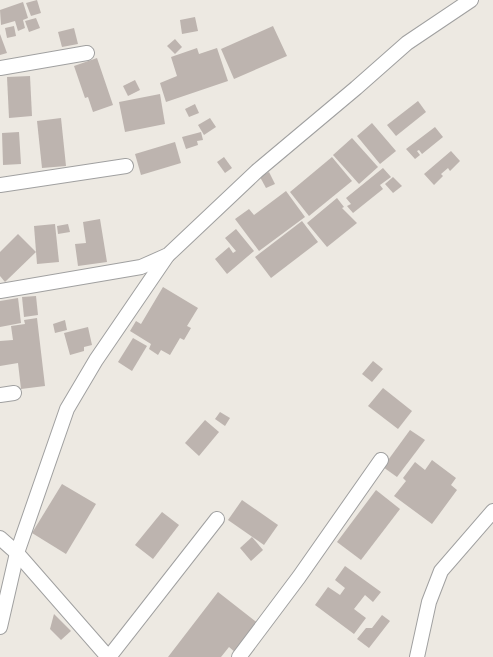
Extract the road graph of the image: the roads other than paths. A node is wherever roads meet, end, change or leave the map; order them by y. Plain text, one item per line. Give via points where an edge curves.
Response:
1 (471, 0) edge
2 (87, 53) dead end
3 (0, 68) edge
4 (126, 166) dead end
5 (0, 184) edge
6 (168, 255) junction
7 (0, 291) edge
8 (14, 393) dead end
9 (0, 395) edge
10 (382, 460) dead end
11 (493, 511) edge
12 (217, 519) dead end
13 (2, 541) edge
14 (17, 552) junction
15 (0, 623) edge
16 (109, 657) edge
17 (239, 657) edge
18 (417, 657) edge

1 - 6 street via 407,43 256,171
2 - 3 street
4 - 5 street
6 - 7 street via 141,267
6 - 14 street via 96,360 67,409
8 - 9 street
10 - 17 street via 299,578
11 - 18 street via 441,570 429,602
12 - 16 street
13 - 14 street
14 - 15 street
14 - 16 street

